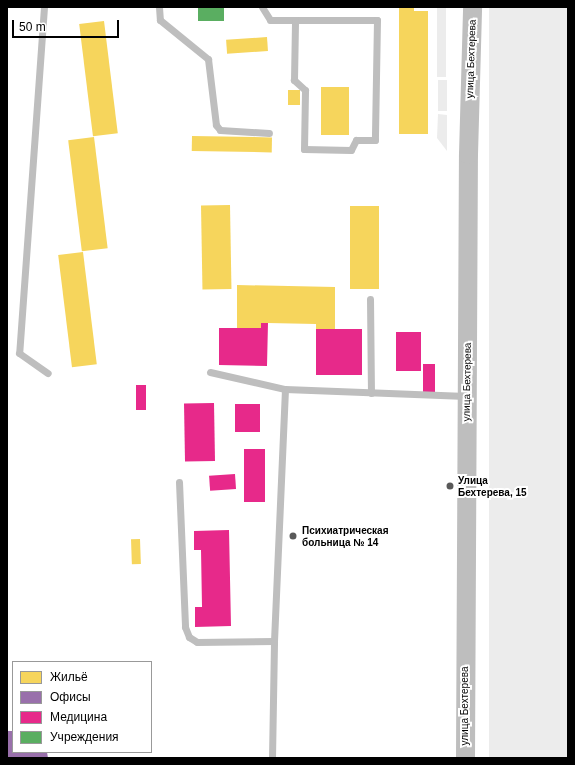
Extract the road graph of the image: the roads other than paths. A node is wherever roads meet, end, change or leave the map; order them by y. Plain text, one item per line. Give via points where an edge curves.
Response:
1 (44, 7) edge
2 (159, 7) edge
3 (262, 7) edge
4 (472, 7) edge
5 (295, 20) junction
6 (270, 133) dead end
7 (370, 299) dead end
8 (210, 372) dead end
9 (48, 374) dead end
10 (285, 389) junction
11 (371, 393) junction
12 (466, 396) junction
13 (179, 482) dead end
14 (274, 641) junction
15 (272, 758) edge
16 (465, 758) edge

1 - 9 lane via 19,353
2 - 6 lane via 160,20 208,59 216,125 220,130
3 - 5 lane via 270,20
4 - 12 street, улица Бехтерева
5 - 5 lane via 377,20 375,140 356,140 351,150 304,149 305,90 294,80
7 - 11 lane
8 - 10 lane
10 - 11 lane
10 - 14 lane
11 - 12 lane
12 - 16 street, улица Бехтерева
13 - 14 lane via 185,627 189,637 197,642
14 - 15 lane

